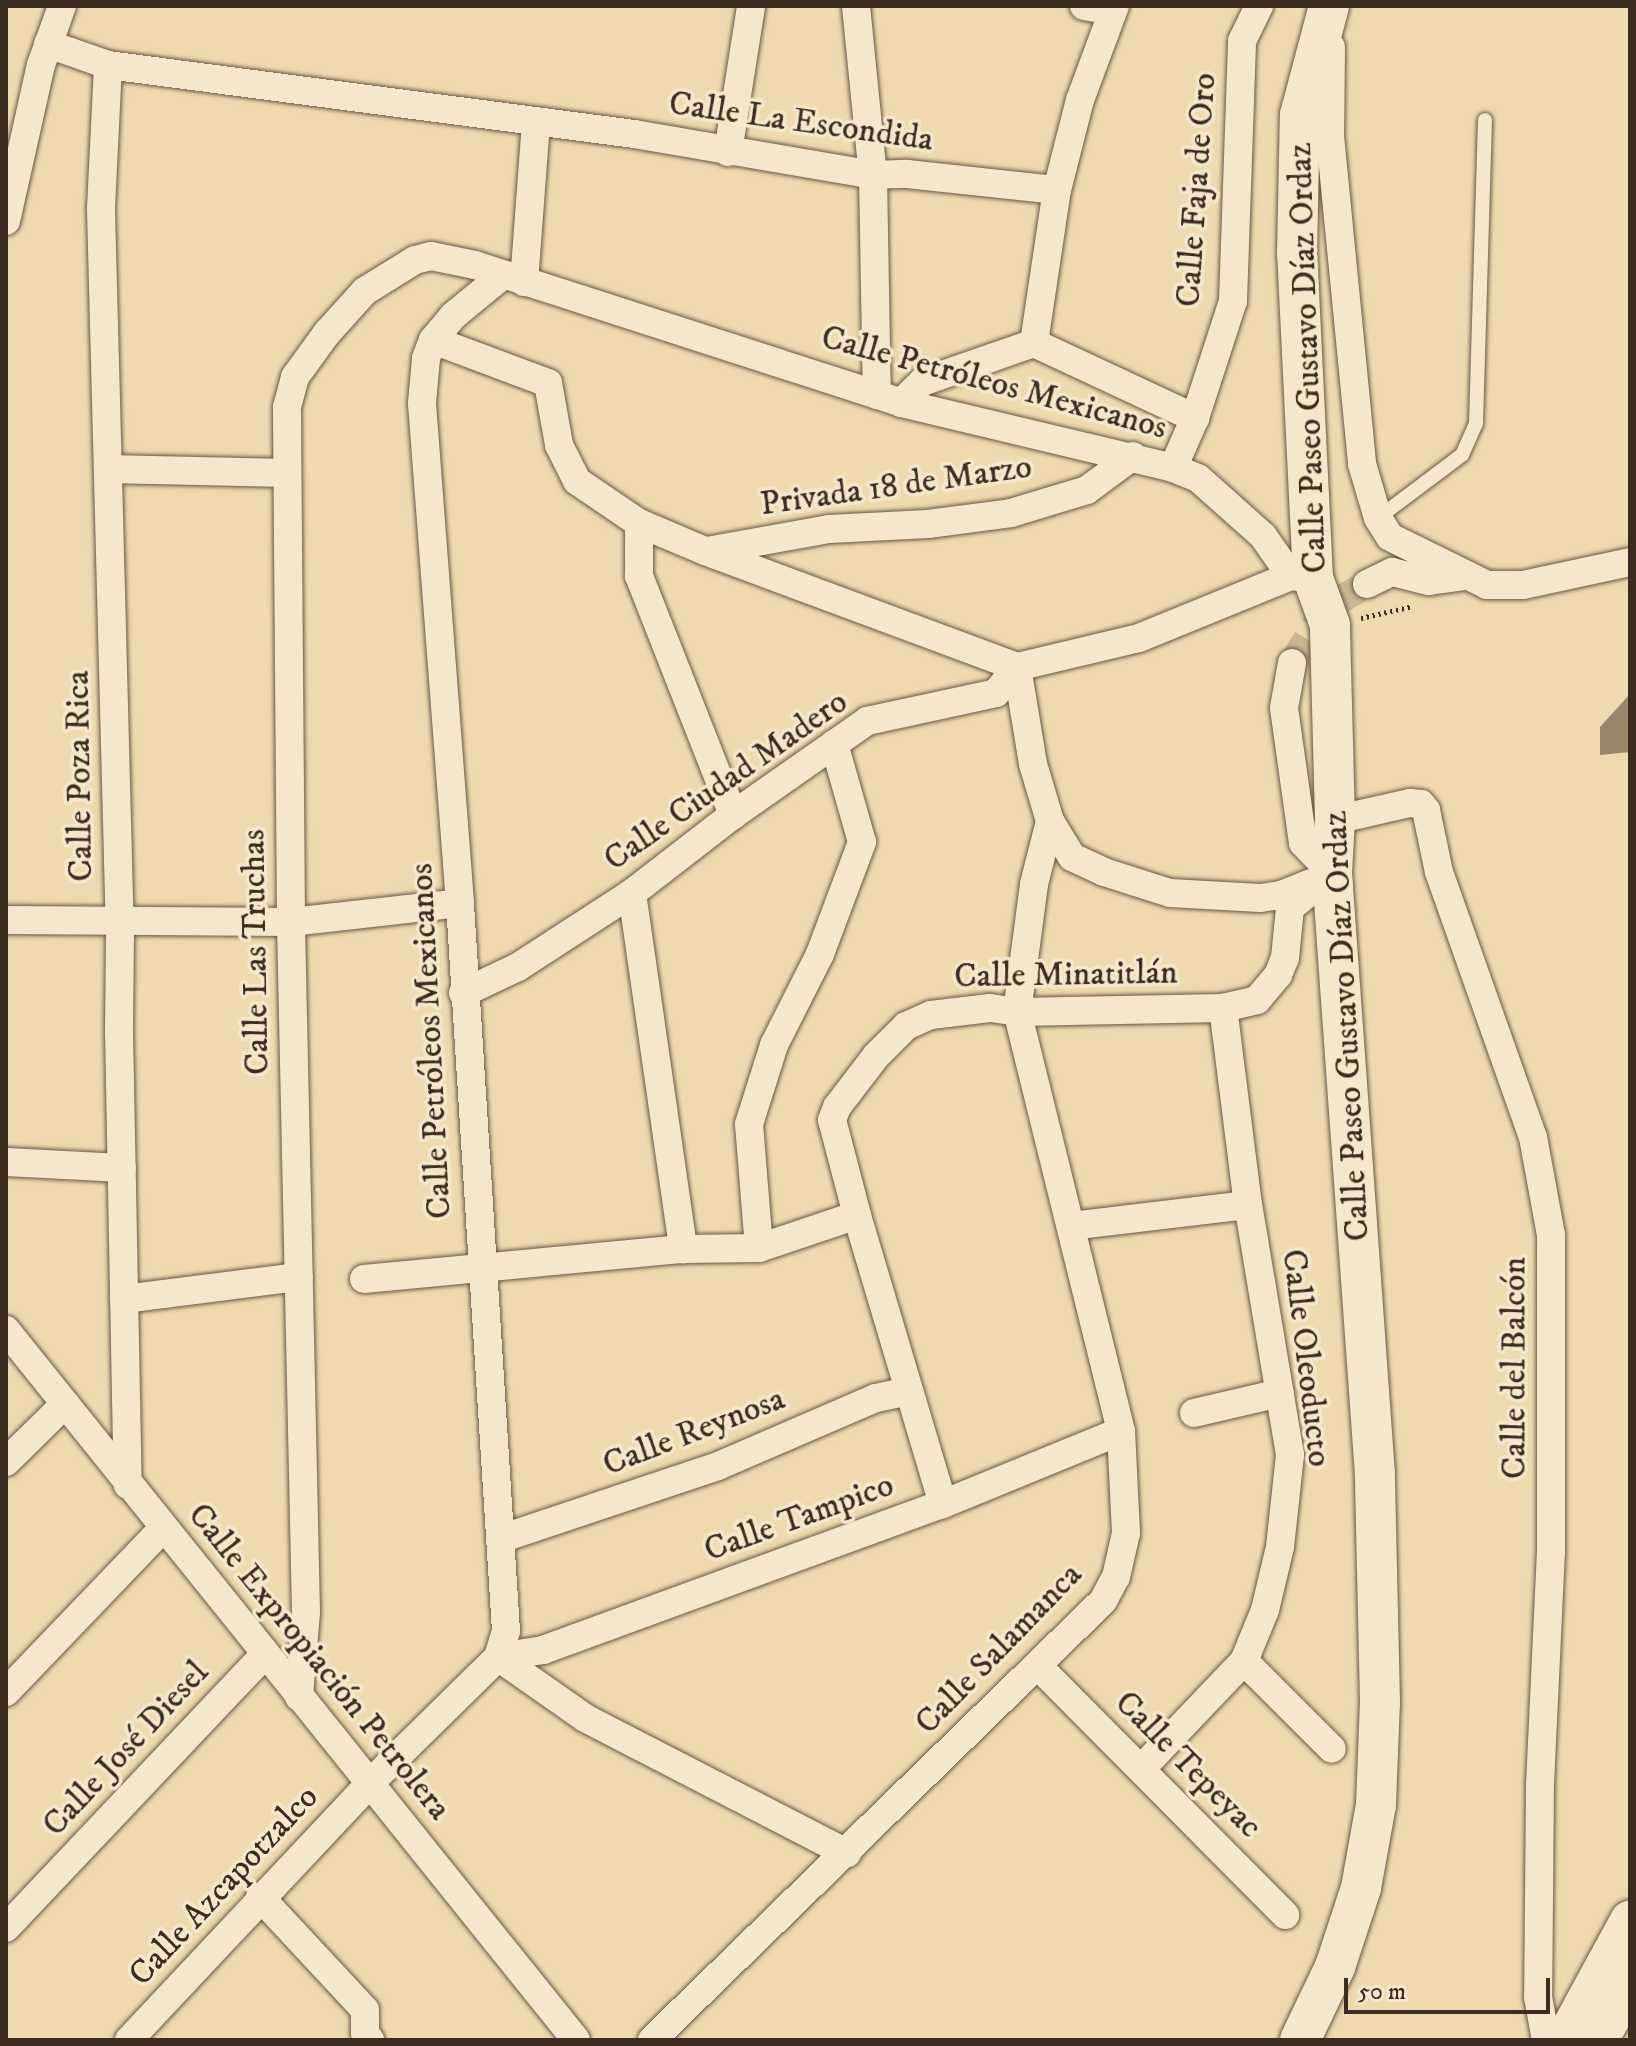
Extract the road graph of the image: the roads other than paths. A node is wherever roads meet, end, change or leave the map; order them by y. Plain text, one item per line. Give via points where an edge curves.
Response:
1 (62, 6) edge
2 (751, 6) edge
3 (856, 6) edge
4 (1259, 6) edge
5 (1331, 6) edge
6 (1103, 8) edge
7 (48, 44) junction
8 (99, 61) junction
9 (1485, 120) dead end
10 (536, 121) junction
11 (728, 152) junction
12 (873, 175) junction
13 (1057, 190) junction
14 (7, 209) edge
15 (415, 260) joint
16 (514, 279) junction
17 (433, 340) junction
18 (1034, 343) junction
19 (889, 399) junction
20 (1195, 418) junction
21 (1133, 456) junction
22 (1173, 468) junction
23 (109, 469) junction
24 (286, 473) junction
25 (1378, 518) junction
26 (639, 523) junction
27 (705, 551) junction
28 (1630, 562) edge
29 (1464, 576) junction
30 (1302, 577) junction
31 (1367, 584) tunnel mouth
32 (1292, 663) tunnel mouth
33 (1017, 667) junction
34 (834, 744) junction
35 (733, 815) junction
36 (1335, 820) junction
37 (1050, 821) junction
38 (1332, 873) junction
39 (632, 893) junction
40 (460, 903) junction
41 (6, 920) edge
42 (120, 921) junction
43 (291, 922) junction
44 (463, 993) junction
45 (1223, 1008) junction
46 (1017, 1012) junction
47 (6, 1162) edge
48 (122, 1168) junction
49 (1248, 1205) junction
50 (857, 1215) junction
51 (1071, 1226) junction
52 (759, 1248) junction
53 (683, 1249) junction
54 (481, 1269) junction
55 (299, 1277) junction
56 (364, 1279) dead end
57 (124, 1299) junction
58 (6, 1330) edge
59 (909, 1391) junction
60 (1280, 1393) junction
61 (65, 1404) junction
62 (1194, 1413) dead end
63 (1121, 1431) junction
64 (6, 1462) edge
65 (128, 1485) junction
66 (943, 1504) junction
67 (163, 1528) junction
68 (503, 1538) junction
69 (265, 1654) junction
70 (498, 1657) junction
71 (1244, 1661) junction
72 (1038, 1666) junction
73 (6, 1692) edge
74 (299, 1697) junction
75 (1332, 1749) dead end
76 (1142, 1768) junction
77 (371, 1782) junction
78 (847, 1853) junction
79 (260, 1897) junction
80 (1285, 1915) dead end
81 (1630, 1921) edge
82 (6, 1928) edge
83 (1630, 1983) edge
84 (364, 2038) edge
85 (129, 2040) edge
86 (576, 2040) edge
87 (652, 2040) edge
88 (1300, 2040) edge
89 (1546, 2040) edge
90 (1565, 2040) edge
91 (1598, 2040) edge

1 - 7 street
2 - 11 street
3 - 12 street
4 - 20 street, Calle Faja de Oro via 1242,41 1233,301
5 - 25 street via 1330,136 1362,464
5 - 30 main road, Calle Paseo Gustavo Díaz Ordaz via 1300,115 1296,167
6 - 13 street
7 - 8 street, Calle La Escondida
7 - 14 street
8 - 10 street, Calle La Escondida
8 - 23 street, Calle Poza Rica
9 - 25 lane via 1476,423 1462,455
10 - 11 street, Calle La Escondida
10 - 16 street
11 - 12 street, Calle La Escondida
12 - 13 street, Calle La Escondida
12 - 19 street
13 - 18 street
15 - 16 street, Calle Petróleos Mexicanos via 431,256
15 - 24 street, Calle Las Truchas via 365,291 295,377 287,407
16 - 17 street, Calle Petróleos Mexicanos via 453,316
16 - 19 street, Calle Petróleos Mexicanos
17 - 26 street via 548,383 559,445 577,481
17 - 40 street, Calle Petróleos Mexicanos via 422,403
18 - 19 street
18 - 20 street
19 - 21 street, Calle Petróleos Mexicanos
20 - 22 street, Calle Faja de Oro
21 - 22 street, Calle Petróleos Mexicanos
21 - 27 street, Privada 18 de Marzo via 1087,490 1011,513 829,529
22 - 30 street, Calle Petróleos Mexicanos via 1198,478
23 - 24 street
23 - 42 street, Calle Poza Rica
24 - 43 street, Calle Las Truchas
25 - 29 street via 1390,537
26 - 27 street
26 - 35 street via 639,576
27 - 33 street
28 - 29 street via 1507,587
29 - 31 street via 1429,581 1392,572
30 - 33 street via 1139,638
30 - 36 main road, Calle Paseo Gustavo Díaz Ordaz via 1330,625
32 - 38 street via 1284,708 1303,843
33 - 34 street, Calle Ciudad Madero via 996,693 878,717
33 - 37 street via 1033,764
34 - 35 street, Calle Ciudad Madero
34 - 52 street via 862,842 820,954 774,1045 749,1124
35 - 39 street, Calle Ciudad Madero
36 - 38 main road, Calle Paseo Gustavo Díaz Ordaz
36 - 89 street, Calle del Balcón via 1410,803 1426,810 1439,872 1533,1137 1548,1221 1551,1551 1540,1783 1538,1982
37 - 38 street via 1072,857 1170,893 1260,898 1281,895
37 - 46 street, Calle Salamanca via 1034,884
38 - 45 street, Calle Minatitlán via 1290,908 1285,958 1265,993
38 - 88 main road, Calle Paseo Gustavo Díaz Ordaz via 1375,1475 1380,1702 1376,1805 1361,1888 1335,1967
39 - 44 street, Calle Ciudad Madero via 518,967
39 - 53 street
40 - 43 street
40 - 44 street, Calle Petróleos Mexicanos
41 - 42 street
42 - 43 street
42 - 48 street, Calle Poza Rica
43 - 55 street, Calle Las Truchas
44 - 54 street, Calle Petróleos Mexicanos
45 - 46 street, Calle Minatitlán
45 - 49 street, Calle Oleoducto
46 - 50 street, Calle Minatitlán via 990,1008 931,1015 906,1026 868,1066 832,1120
46 - 51 street, Calle Salamanca
47 - 48 street
48 - 57 street, Calle Poza Rica
49 - 51 street
49 - 60 street, Calle Oleoducto
50 - 52 street
50 - 59 street, Calle Minatitlán
51 - 63 street, Calle Salamanca
52 - 53 street
53 - 54 street
54 - 56 street
54 - 68 street, Calle Petróleos Mexicanos
55 - 57 street
55 - 74 street, Calle Las Truchas via 306,1612
57 - 65 street, Calle Poza Rica
58 - 61 street, Calle Expropiación Petrolera
59 - 66 street, Calle Minatitlán
59 - 68 street, Calle Reynosa via 876,1398 718,1466
60 - 62 street
60 - 71 street, Calle Oleoducto via 1290,1455 1280,1547 1265,1610
61 - 64 street
61 - 65 street, Calle Expropiación Petrolera
63 - 66 street, Calle Tampico
63 - 72 street, Calle Salamanca via 1126,1533 1116,1577 1103,1601
65 - 67 street, Calle Expropiación Petrolera
66 - 70 street, Calle Tampico via 543,1650
67 - 69 street, Calle Expropiación Petrolera
67 - 73 street
68 - 70 street, Calle Petróleos Mexicanos via 506,1631
69 - 74 street, Calle Expropiación Petrolera
69 - 82 street, Calle José Diesel
70 - 77 street
70 - 78 street via 585,1718
71 - 75 street
71 - 76 street, Calle Oleoducto
72 - 76 street, Calle Tepeyac
72 - 78 street, Calle Salamanca
74 - 77 street, Calle Expropiación Petrolera
76 - 80 street, Calle Tepeyac
77 - 79 street, Calle Azcapotzalco
77 - 86 street, Calle Expropiación Petrolera
78 - 87 street, Calle Salamanca
79 - 84 street via 365,2010
79 - 85 street, Calle Azcapotzalco
81 - 90 main road
83 - 91 main road

